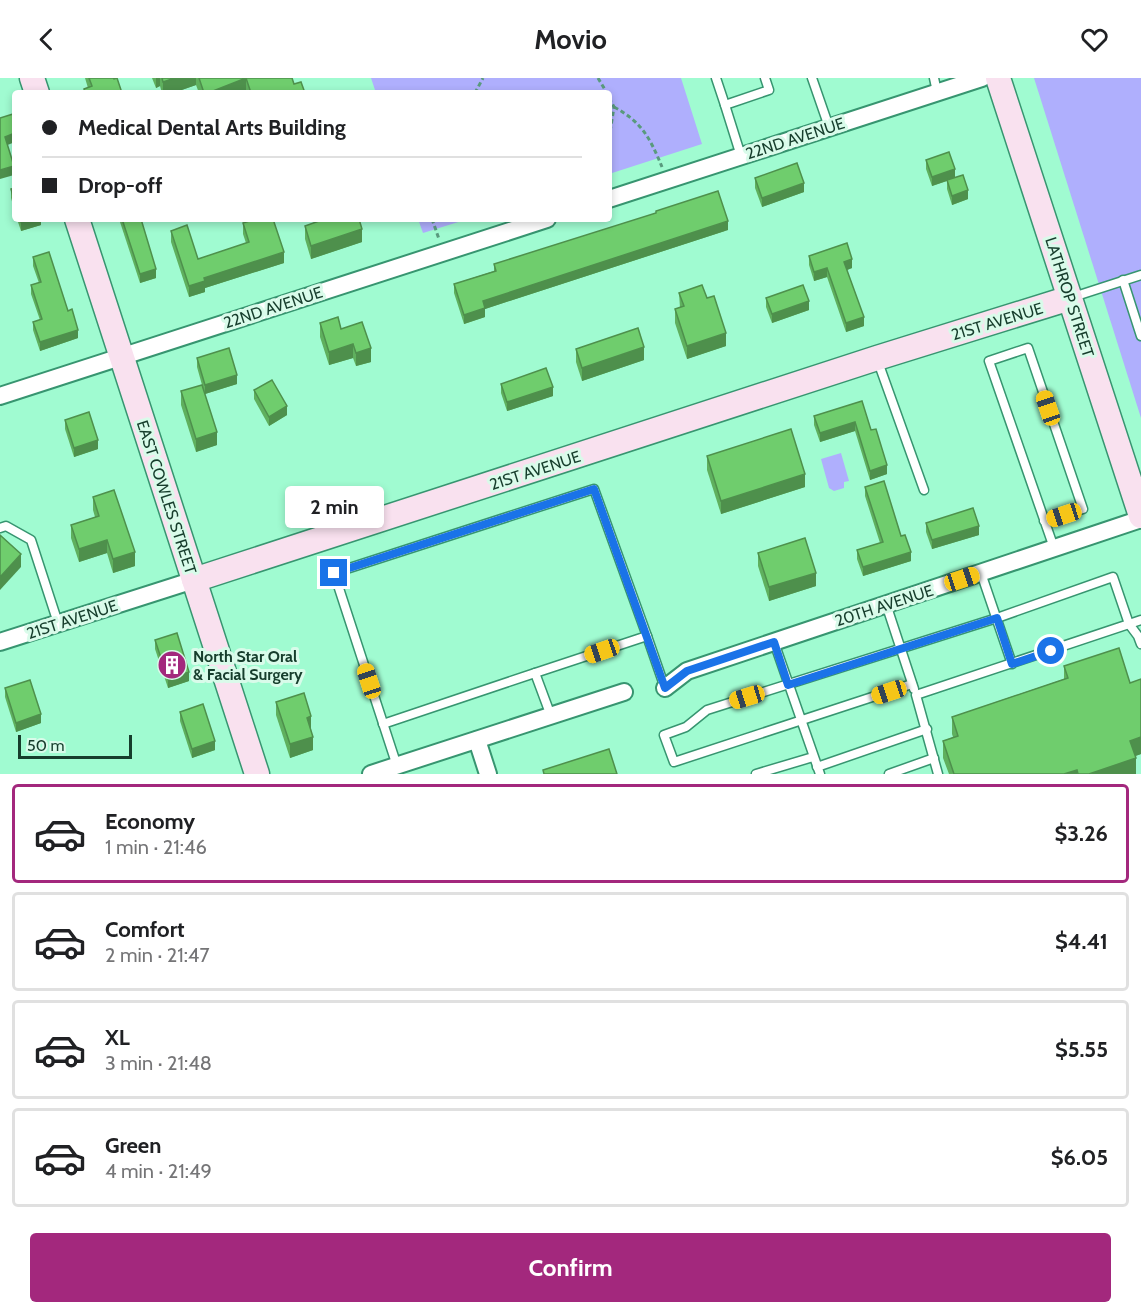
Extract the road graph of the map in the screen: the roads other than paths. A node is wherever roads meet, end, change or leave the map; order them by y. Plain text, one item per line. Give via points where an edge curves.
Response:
1 (716, 78) edge
2 (765, 78) edge
3 (812, 78) edge
4 (982, 78) edge
5 (998, 78) edge
6 (935, 85) edge
7 (724, 105) junction
8 (829, 127) junction
9 (741, 156) junction
10 (612, 198) edge
11 (78, 222) edge
12 (537, 222) edge
13 (1141, 275) edge
14 (1124, 280) junction
15 (1070, 298) junction
16 (1141, 336) edge
17 (122, 357) junction
18 (877, 358) junction
19 (0, 396) edge
20 (924, 490) dead end
21 (1141, 517) edge
22 (1044, 521) junction
23 (0, 528) edge
24 (1054, 548) junction
25 (981, 573) junction
26 (194, 580) junction
27 (886, 604) junction
28 (997, 618) junction
29 (1141, 620) edge
30 (58, 623) junction
31 (1129, 624) junction
32 (647, 636) junction
33 (0, 642) edge
34 (774, 642) junction
35 (1141, 644) edge
36 (900, 648) junction
37 (1012, 664) junction
38 (536, 673) junction
39 (912, 684) junction
40 (788, 685) junction
41 (665, 688) joint
42 (624, 692) dead end
43 (916, 695) junction
44 (551, 716) junction
45 (800, 721) junction
46 (383, 724) junction
47 (927, 729) junction
48 (477, 740) junction
49 (813, 757) junction
50 (934, 758) junction
51 (397, 766) junction
52 (818, 770) edge
53 (257, 774) edge
54 (371, 774) edge
55 (488, 774) edge
56 (756, 774) edge
57 (889, 774) edge
58 (938, 774) edge

1 - 7 lane
2 - 7 lane via 769,90
3 - 8 lane
4 - 6 street, 22ND AVENUE
5 - 15 street, LATHROP STREET
6 - 8 street, 22ND AVENUE
7 - 9 lane
8 - 9 street, 22ND AVENUE
9 - 10 street, 22ND AVENUE
11 - 17 street, EAST COWLES STREET
12 - 17 street, 22ND AVENUE
13 - 14 lane
14 - 15 lane
14 - 16 lane
15 - 18 street, 21ST AVENUE
15 - 21 street, LATHROP STREET
17 - 19 street, 22ND AVENUE
17 - 26 street, EAST COWLES STREET
18 - 20 lane
18 - 26 street, 21ST AVENUE
21 - 24 street, 20TH AVENUE
22 - 22 lane via 989,361 1028,348 1083,509
22 - 24 lane
23 - 30 lane via 6,526 31,540
24 - 25 street, 20TH AVENUE
25 - 27 street, 20TH AVENUE
25 - 28 lane
26 - 30 street, 21ST AVENUE
26 - 53 street, EAST COWLES STREET
27 - 34 street, 20TH AVENUE
27 - 36 lane
28 - 31 lane via 1113,577
28 - 36 lane
28 - 37 lane
29 - 31 lane
30 - 33 street, 21ST AVENUE
31 - 35 lane
31 - 37 lane
32 - 38 lane
32 - 41 lane
32 - 46 lane via 594,489 334,573
34 - 40 lane
34 - 41 street, 20TH AVENUE via 687,671
36 - 39 lane
36 - 40 lane
37 - 43 lane
38 - 44 lane
38 - 46 lane
39 - 43 lane
39 - 45 lane
40 - 45 lane
40 - 45 lane via 707,710 686,727 664,735 674,762
42 - 44 street
43 - 47 lane
44 - 48 street
45 - 49 lane
46 - 51 lane
47 - 50 lane
47 - 52 lane
48 - 51 street
48 - 55 street
49 - 52 lane
49 - 56 lane
50 - 57 lane
50 - 58 lane
51 - 54 street

